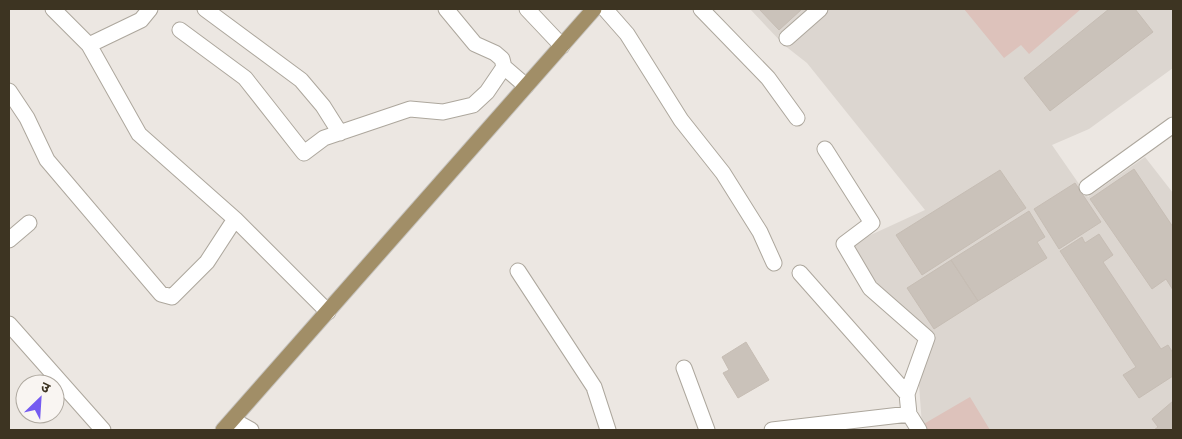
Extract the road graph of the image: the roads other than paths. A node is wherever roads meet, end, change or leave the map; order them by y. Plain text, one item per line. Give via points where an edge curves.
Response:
1 (53, 9) edge
2 (150, 9) edge
3 (204, 9) edge
4 (446, 9) edge
5 (527, 9) edge
6 (594, 9) edge
7 (605, 9) edge
8 (701, 9) edge
9 (820, 9) edge
10 (180, 30) dead end
11 (786, 38) dead end
12 (90, 45) junction
13 (562, 46) junction
14 (504, 67) junction
15 (526, 86) junction
16 (9, 91) edge
17 (797, 118) dead end
18 (1173, 125) edge
19 (340, 133) junction
20 (825, 149) dead end
21 (1087, 188) dead end
22 (235, 219) junction
23 (29, 223) dead end
24 (9, 240) edge
25 (774, 263) dead end
26 (518, 271) dead end
27 (800, 273) dead end
28 (328, 312) junction
29 (9, 324) edge
30 (684, 368) dead end
31 (907, 394) junction
32 (909, 414) junction
33 (228, 425) edge
34 (103, 430) edge
35 (251, 430) edge
36 (608, 430) edge
37 (707, 430) edge
38 (772, 430) edge
39 (919, 430) edge

1 - 12 street
2 - 12 street via 141,20
3 - 19 street via 301,80
4 - 14 street via 476,44 502,59
5 - 13 street
6 - 13 main road
7 - 25 street via 627,34 680,120 723,173 760,232
8 - 17 street via 768,78
9 - 11 street
10 - 19 street via 244,78 304,153 324,138
12 - 22 street via 139,134
13 - 15 main road
14 - 15 street
14 - 19 street via 487,92 473,105 442,112 410,109
15 - 28 main road
16 - 22 street via 27,118 47,160 161,294 172,297 207,262
18 - 21 street
20 - 31 street via 872,223 844,244 870,288 927,338
22 - 28 street
23 - 24 street
26 - 36 street via 594,387
27 - 31 street
28 - 33 main road
29 - 34 street
30 - 37 street
31 - 32 street
32 - 38 street
32 - 39 street
33 - 35 street

